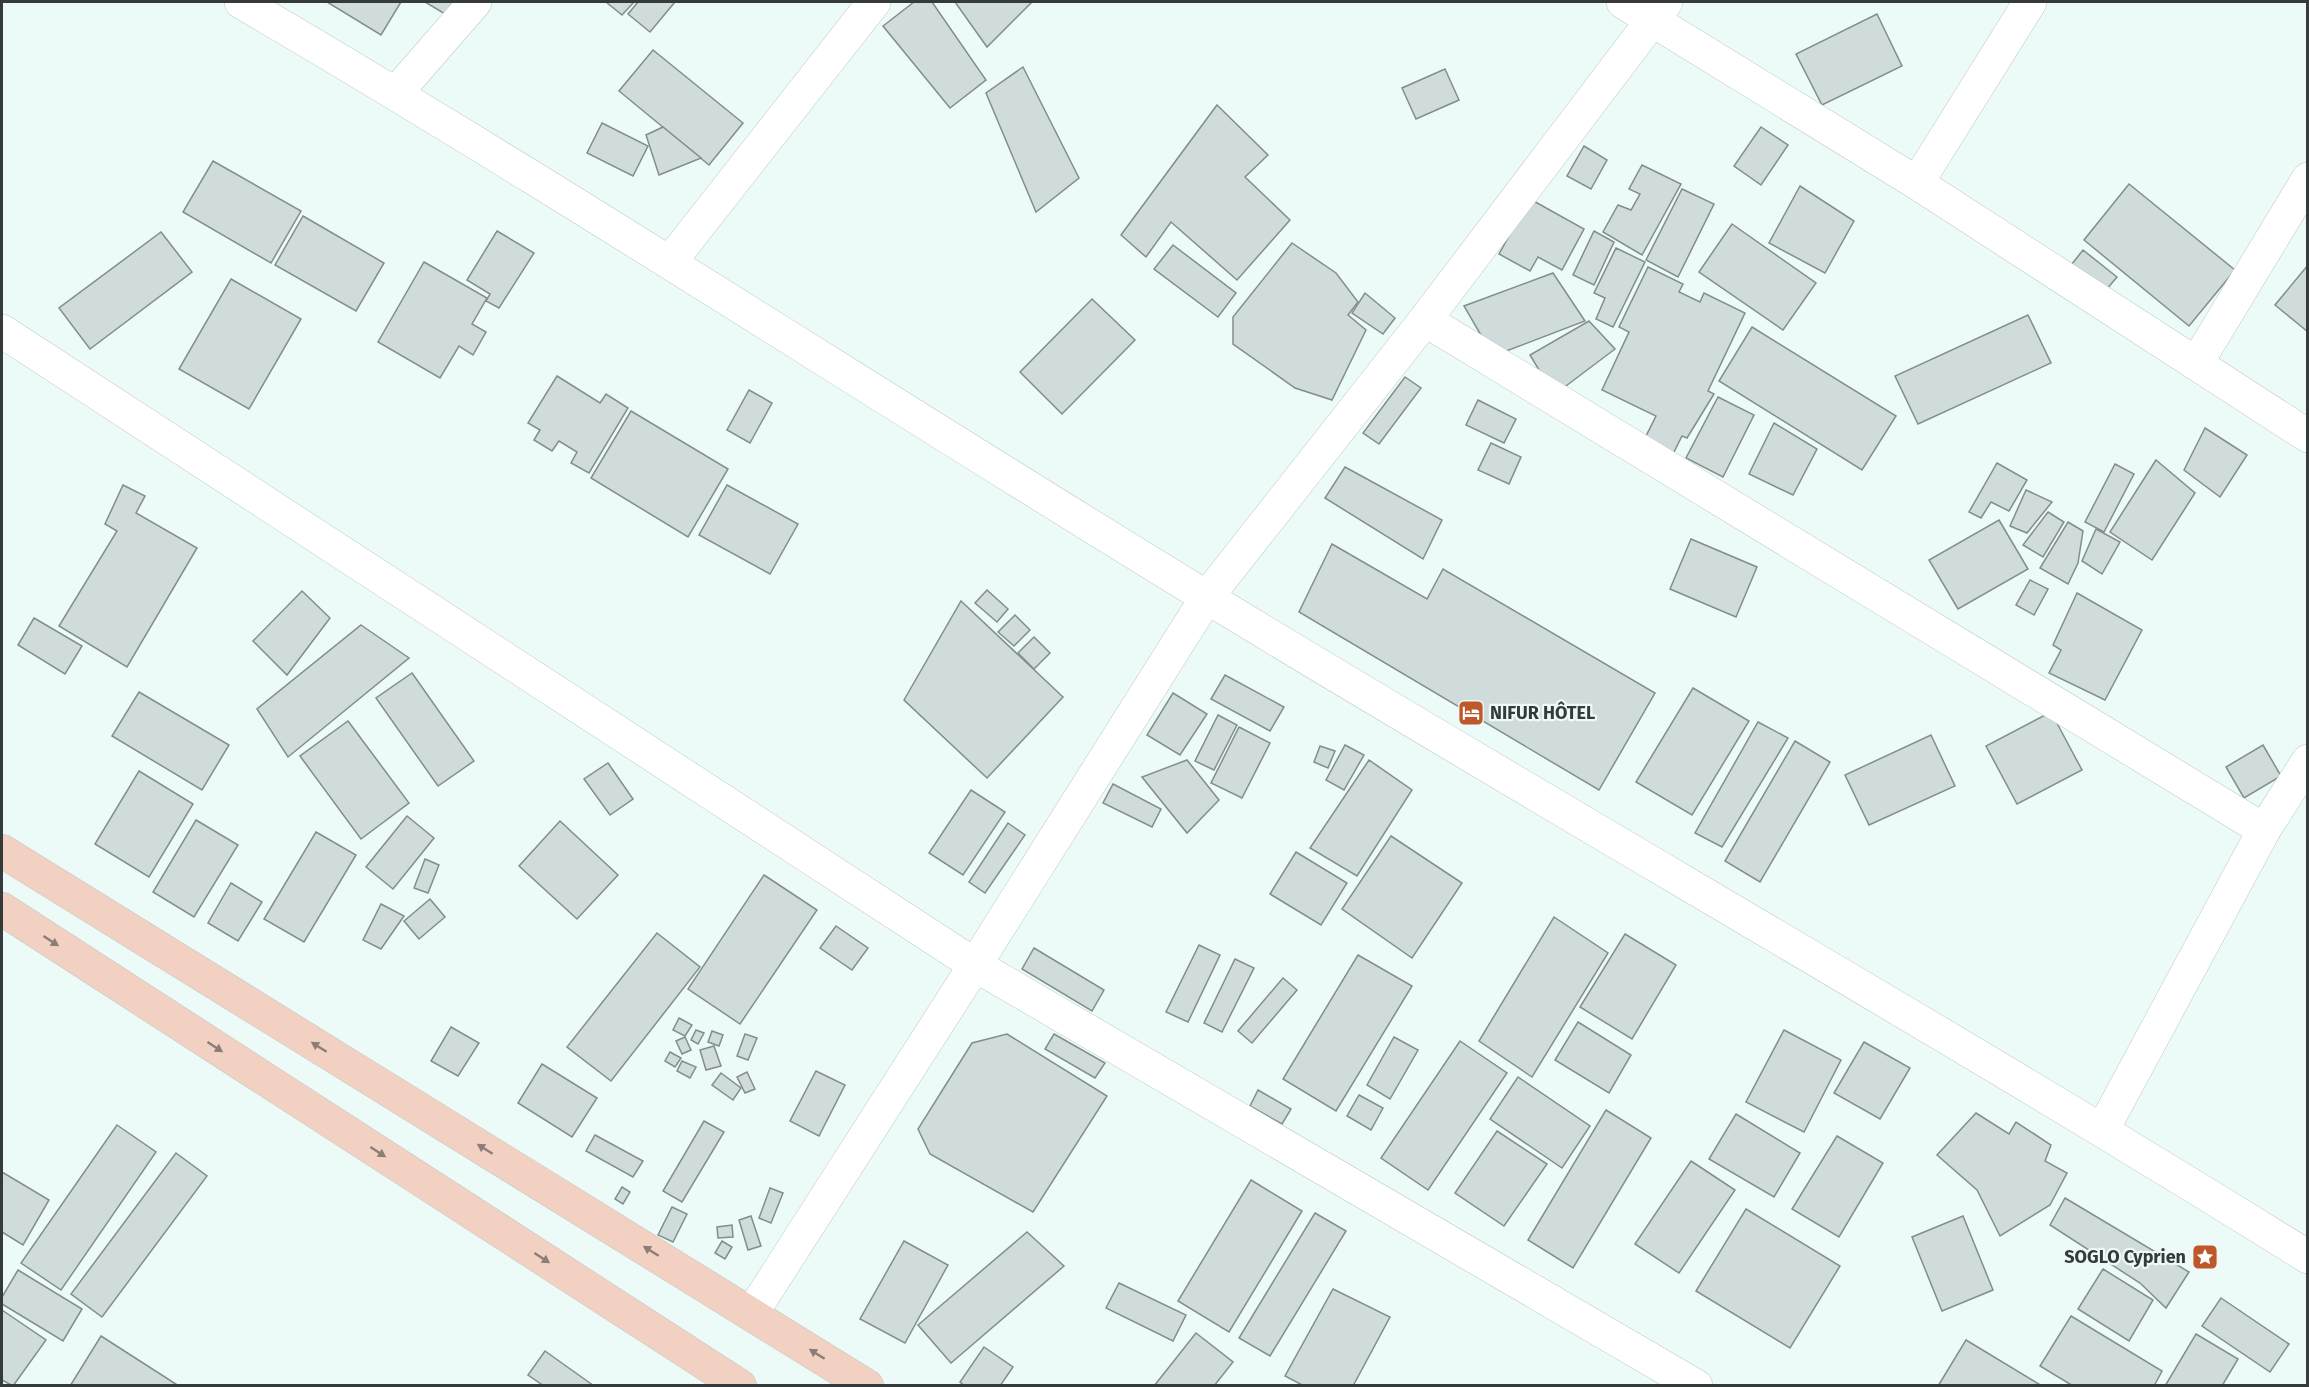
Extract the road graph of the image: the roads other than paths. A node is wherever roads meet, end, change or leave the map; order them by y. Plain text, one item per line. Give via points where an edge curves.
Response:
1 (241, 2) edge
2 (474, 2) edge
3 (874, 2) edge
4 (1623, 2) edge
5 (2030, 2) edge
6 (1660, 11) edge
7 (396, 93) junction
8 (2307, 178) edge
9 (1917, 183) junction
10 (670, 262) junction
11 (1425, 321) junction
12 (2, 331) edge
13 (2196, 364) junction
14 (2307, 436) edge
15 (1207, 597) junction
16 (2307, 761) edge
17 (2265, 830) junction
18 (2, 851) edge
19 (2, 909) edge
20 (975, 966) junction
21 (2103, 1129) junction
22 (2307, 1257) edge
23 (752, 1313) junction
24 (740, 1386) edge
25 (867, 1386) edge
26 (1696, 1386) edge

1 - 7 street
2 - 7 street
3 - 10 street
4 - 6 street
5 - 9 street
6 - 9 street
6 - 11 street
7 - 10 street
8 - 13 street
9 - 13 street
10 - 15 street
11 - 15 street
11 - 17 street
12 - 20 street
13 - 14 street
15 - 20 street
15 - 21 street
16 - 17 street
17 - 21 street
23 -> 18 street
19 -> 24 street
20 - 23 street
20 - 26 street
21 - 22 street
25 -> 23 street

